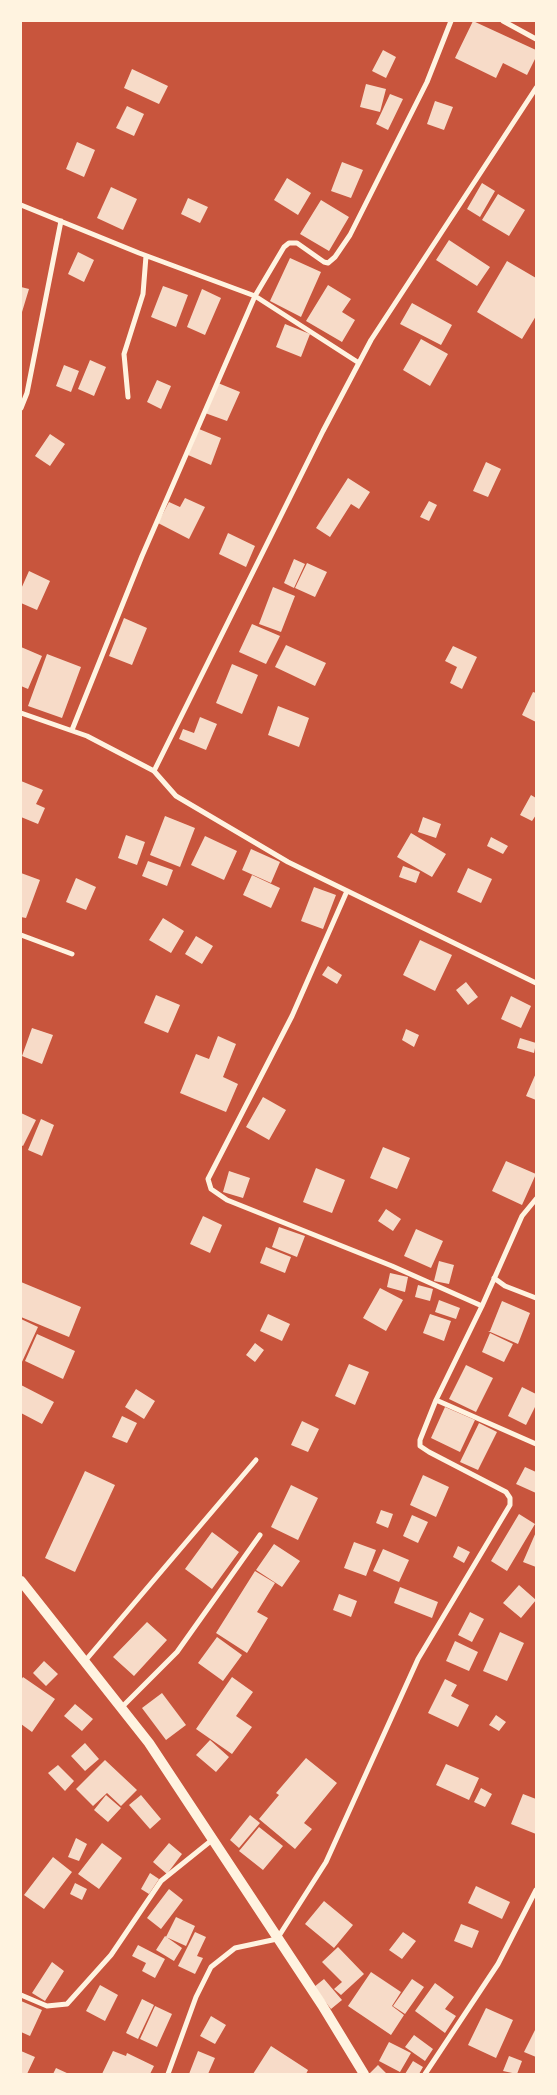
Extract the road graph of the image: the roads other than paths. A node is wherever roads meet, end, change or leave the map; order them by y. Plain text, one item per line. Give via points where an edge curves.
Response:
1 (450, 21) edge
2 (504, 21) edge
3 (536, 39) edge
4 (536, 88) edge
5 (21, 205) edge
6 (61, 222) junction
7 (146, 256) junction
8 (255, 296) junction
9 (359, 363) junction
10 (128, 397) dead end
11 (21, 408) edge
12 (21, 713) edge
13 (72, 730) junction
14 (154, 771) junction
15 (348, 891) junction
16 (21, 935) edge
17 (72, 954) dead end
18 (536, 983) edge
19 (536, 1199) edge
20 (494, 1278) junction
21 (536, 1298) edge
22 (482, 1306) junction
23 (436, 1400) junction
24 (536, 1444) edge
25 (256, 1460) dead end
26 (260, 1535) dead end
27 (21, 1581) edge
28 (84, 1661) junction
29 (121, 1708) junction
30 (212, 1840) junction
31 (536, 1890) edge
32 (277, 1939) junction
33 (21, 1995) edge
34 (168, 2074) edge
35 (364, 2074) edge
36 (425, 2074) edge

1 - 8 street via 427,82 350,235 335,257 324,262 297,243 289,243
2 - 3 street
4 - 9 street
5 - 6 street
6 - 7 street
6 - 11 street via 27,393
7 - 8 street
7 - 10 street via 144,294 124,354
8 - 9 street
8 - 13 street via 142,556
9 - 14 street
12 - 13 street
13 - 14 street
14 - 15 street via 176,796 288,862
15 - 18 street
15 - 22 street via 292,1016 208,1179 211,1189 227,1200
16 - 17 street
19 - 20 street via 522,1216
20 - 21 street
20 - 22 street
22 - 23 street
23 - 24 street
23 - 32 street via 420,1446 506,1492 510,1505 418,1658 330,1854
25 - 28 street
26 - 29 street via 176,1652
27 - 28 main road
28 - 29 main road
29 - 30 main road
30 - 32 main road
30 - 33 street via 162,1880 111,1955 67,2004 47,2006
31 - 36 street via 498,1964
32 - 34 street via 235,1948 210,1967
32 - 35 main road

